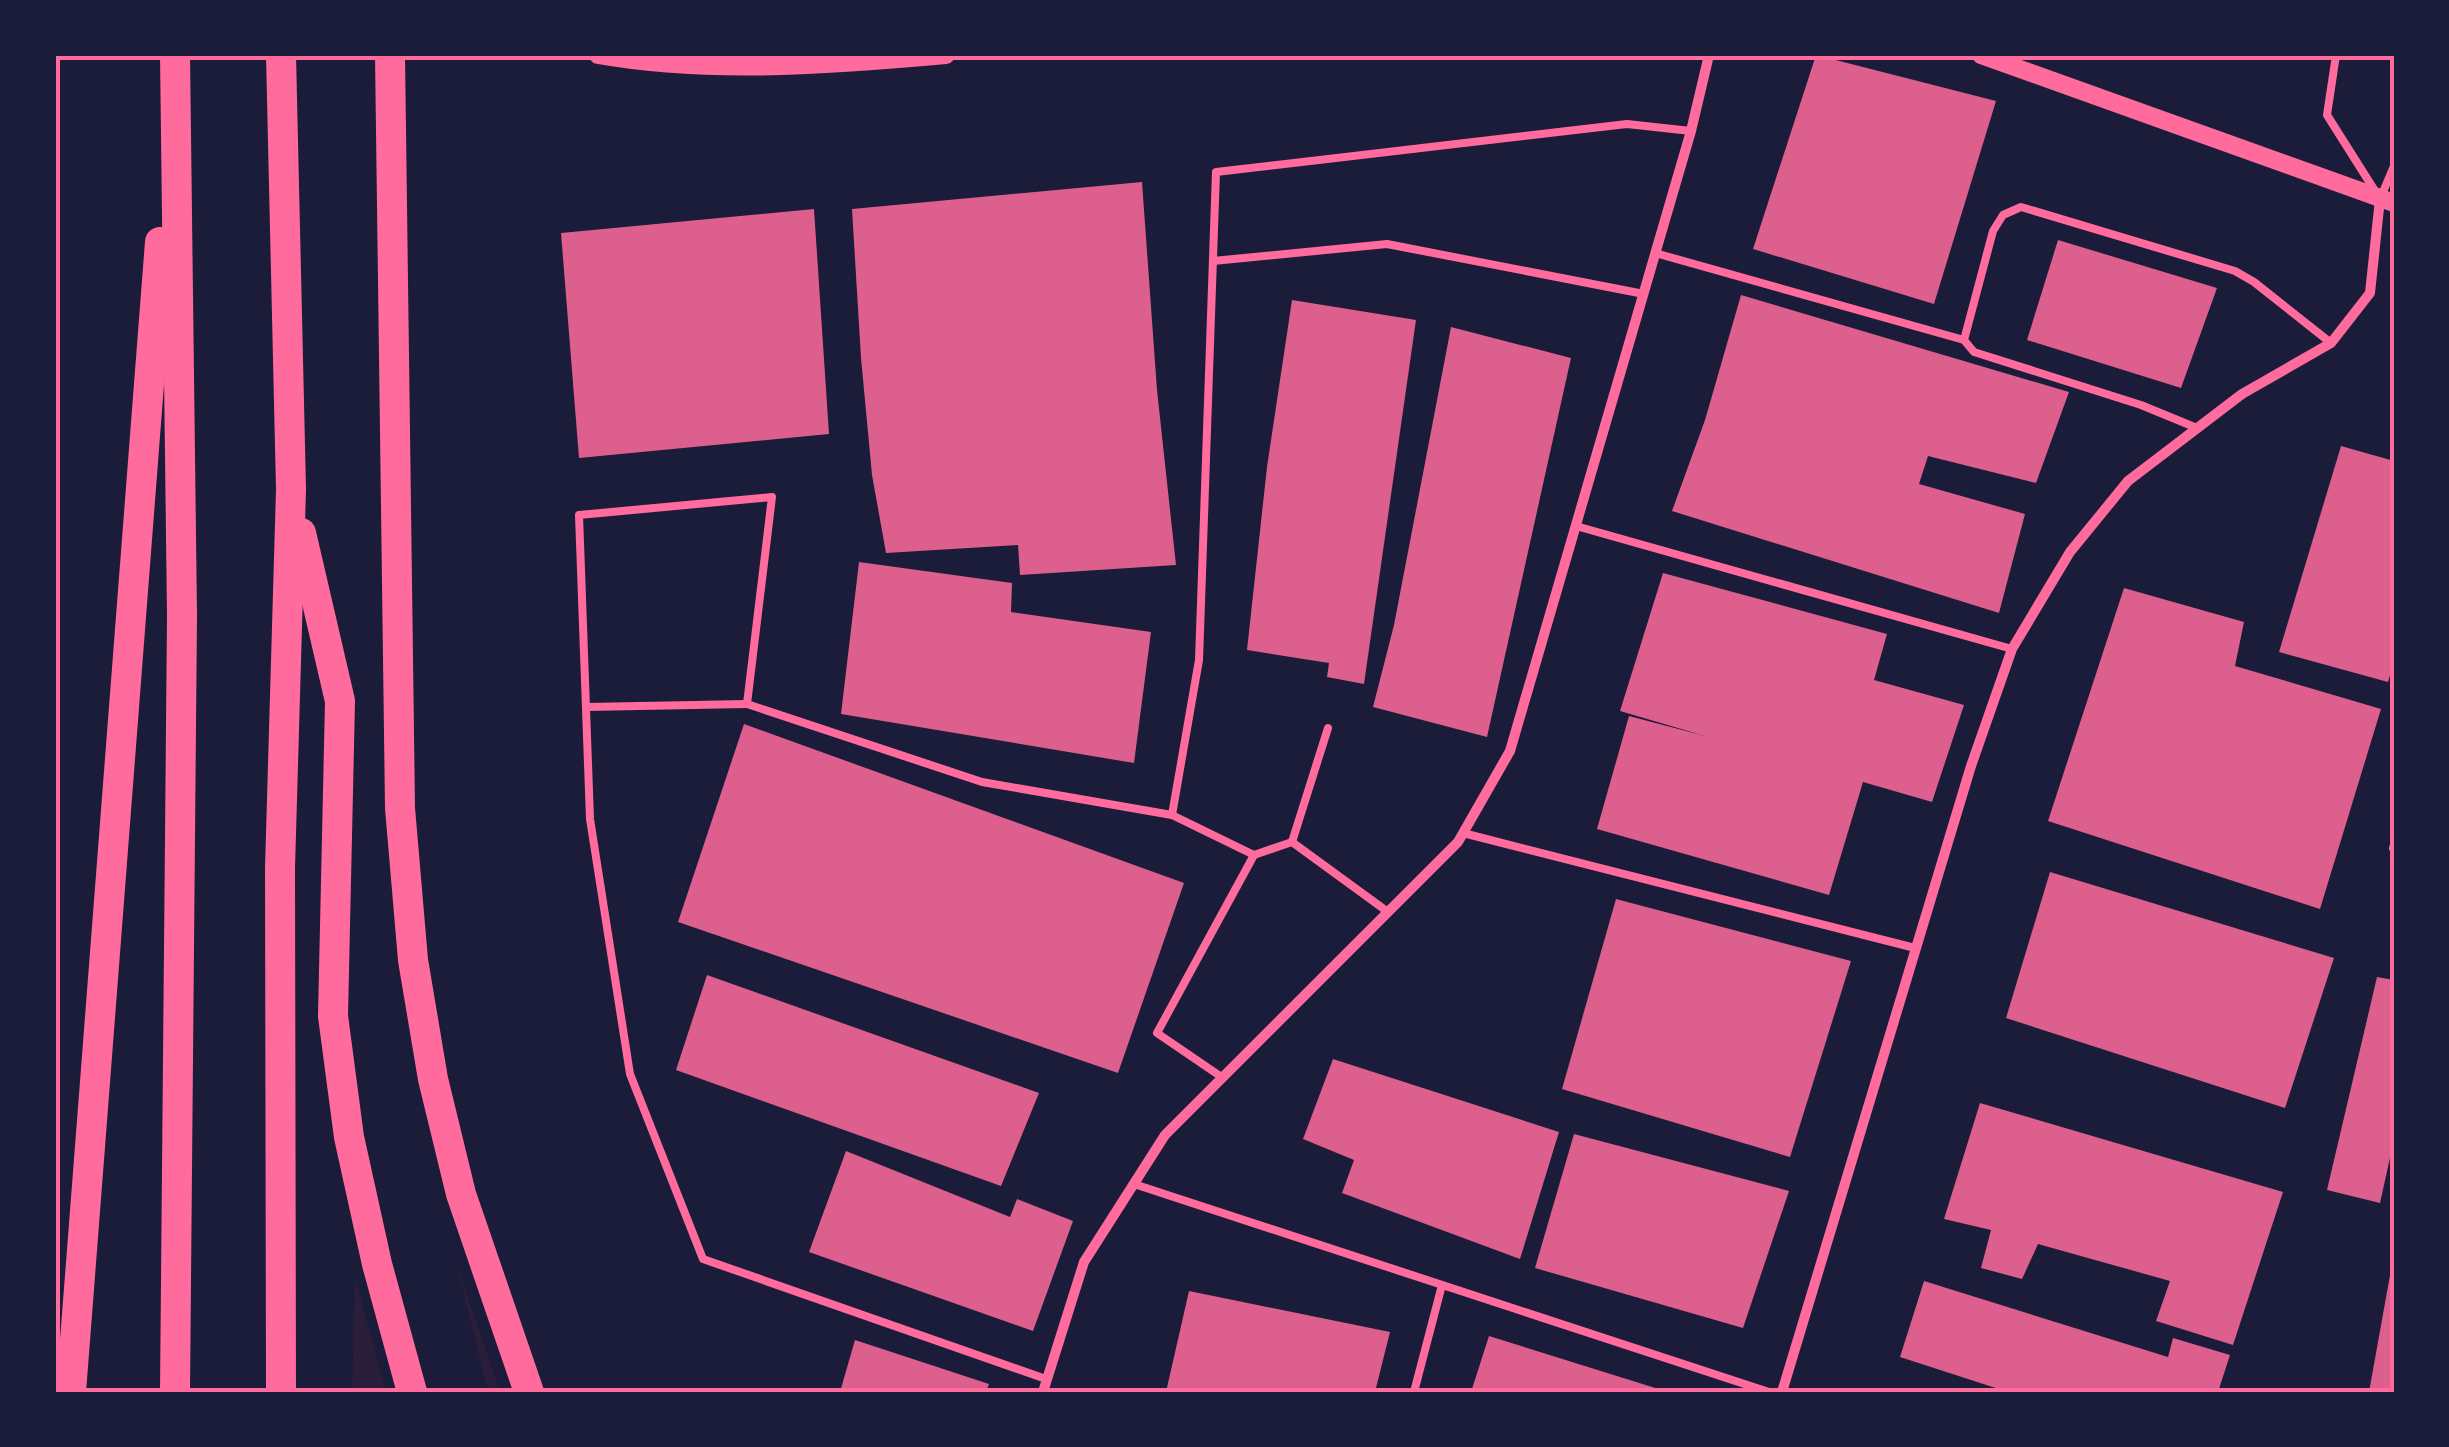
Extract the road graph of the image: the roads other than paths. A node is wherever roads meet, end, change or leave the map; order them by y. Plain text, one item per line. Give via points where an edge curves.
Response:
1 (281, 55) edge
2 (390, 55) edge
3 (598, 55) edge
4 (946, 55) edge
5 (1709, 55) edge
6 (1981, 55) edge
7 (2336, 55) edge
8 (175, 60) edge
9 (1691, 132) junction
10 (2394, 166) edge
11 (2387, 201) edge
12 (1655, 254) junction
13 (1213, 260) junction
14 (1644, 294) junction
15 (1964, 340) junction
16 (2332, 342) junction
17 (2197, 428) junction
18 (291, 489) junction
19 (1576, 526) junction
20 (2012, 649) junction
21 (747, 704) junction
22 (586, 707) junction
23 (1328, 728) dead end
24 (1172, 815) junction
25 (1463, 834) junction
26 (1292, 842) junction
27 (1254, 855) junction
28 (1388, 912) junction
29 (1915, 948) junction
30 (1223, 1078) junction
31 (1134, 1184) junction
32 (1442, 1285) junction
33 (1046, 1378) junction
34 (70, 1392) edge
35 (175, 1392) edge
36 (281, 1392) edge
37 (412, 1392) edge
38 (529, 1392) edge
39 (1043, 1392) edge
40 (1414, 1392) edge
41 (1769, 1392) edge
42 (1782, 1392) edge

1 - 18 highway
2 - 38 highway via 400,808 413,960 461,1194
3 - 4 street via 719,66
5 - 9 street
6 - 11 street
7 - 11 lane via 2327,115
8 - 34 highway
8 - 35 highway via 182,615
9 - 12 street
9 - 13 lane via 1627,124 1216,172
10 - 11 lane
11 - 16 street via 2370,293
12 - 14 street
12 - 15 lane
13 - 14 lane via 1388,244
13 - 24 lane via 1200,660
14 - 19 street
15 - 16 lane via 1992,231 2003,215 2021,207 2235,271
15 - 17 lane via 1974,352
16 - 17 street
17 - 20 street via 2116,495 2070,552
18 - 36 highway via 279,906
18 - 37 highway via 340,702 332,1016 377,1264
19 - 20 lane
19 - 25 street via 1510,751
20 - 29 street
21 - 22 lane
21 - 22 lane via 772,497 580,516
21 - 24 lane via 982,782
22 - 33 lane via 590,819 630,1074 703,1260
23 - 26 lane
24 - 27 lane
25 - 28 street
25 - 29 lane
26 - 27 lane
26 - 28 lane
27 - 30 lane via 1158,1034
28 - 30 street
29 - 42 street
30 - 31 street via 1165,1135
31 - 32 lane
31 - 33 street via 1084,1262
32 - 40 lane
32 - 41 lane
33 - 39 street

